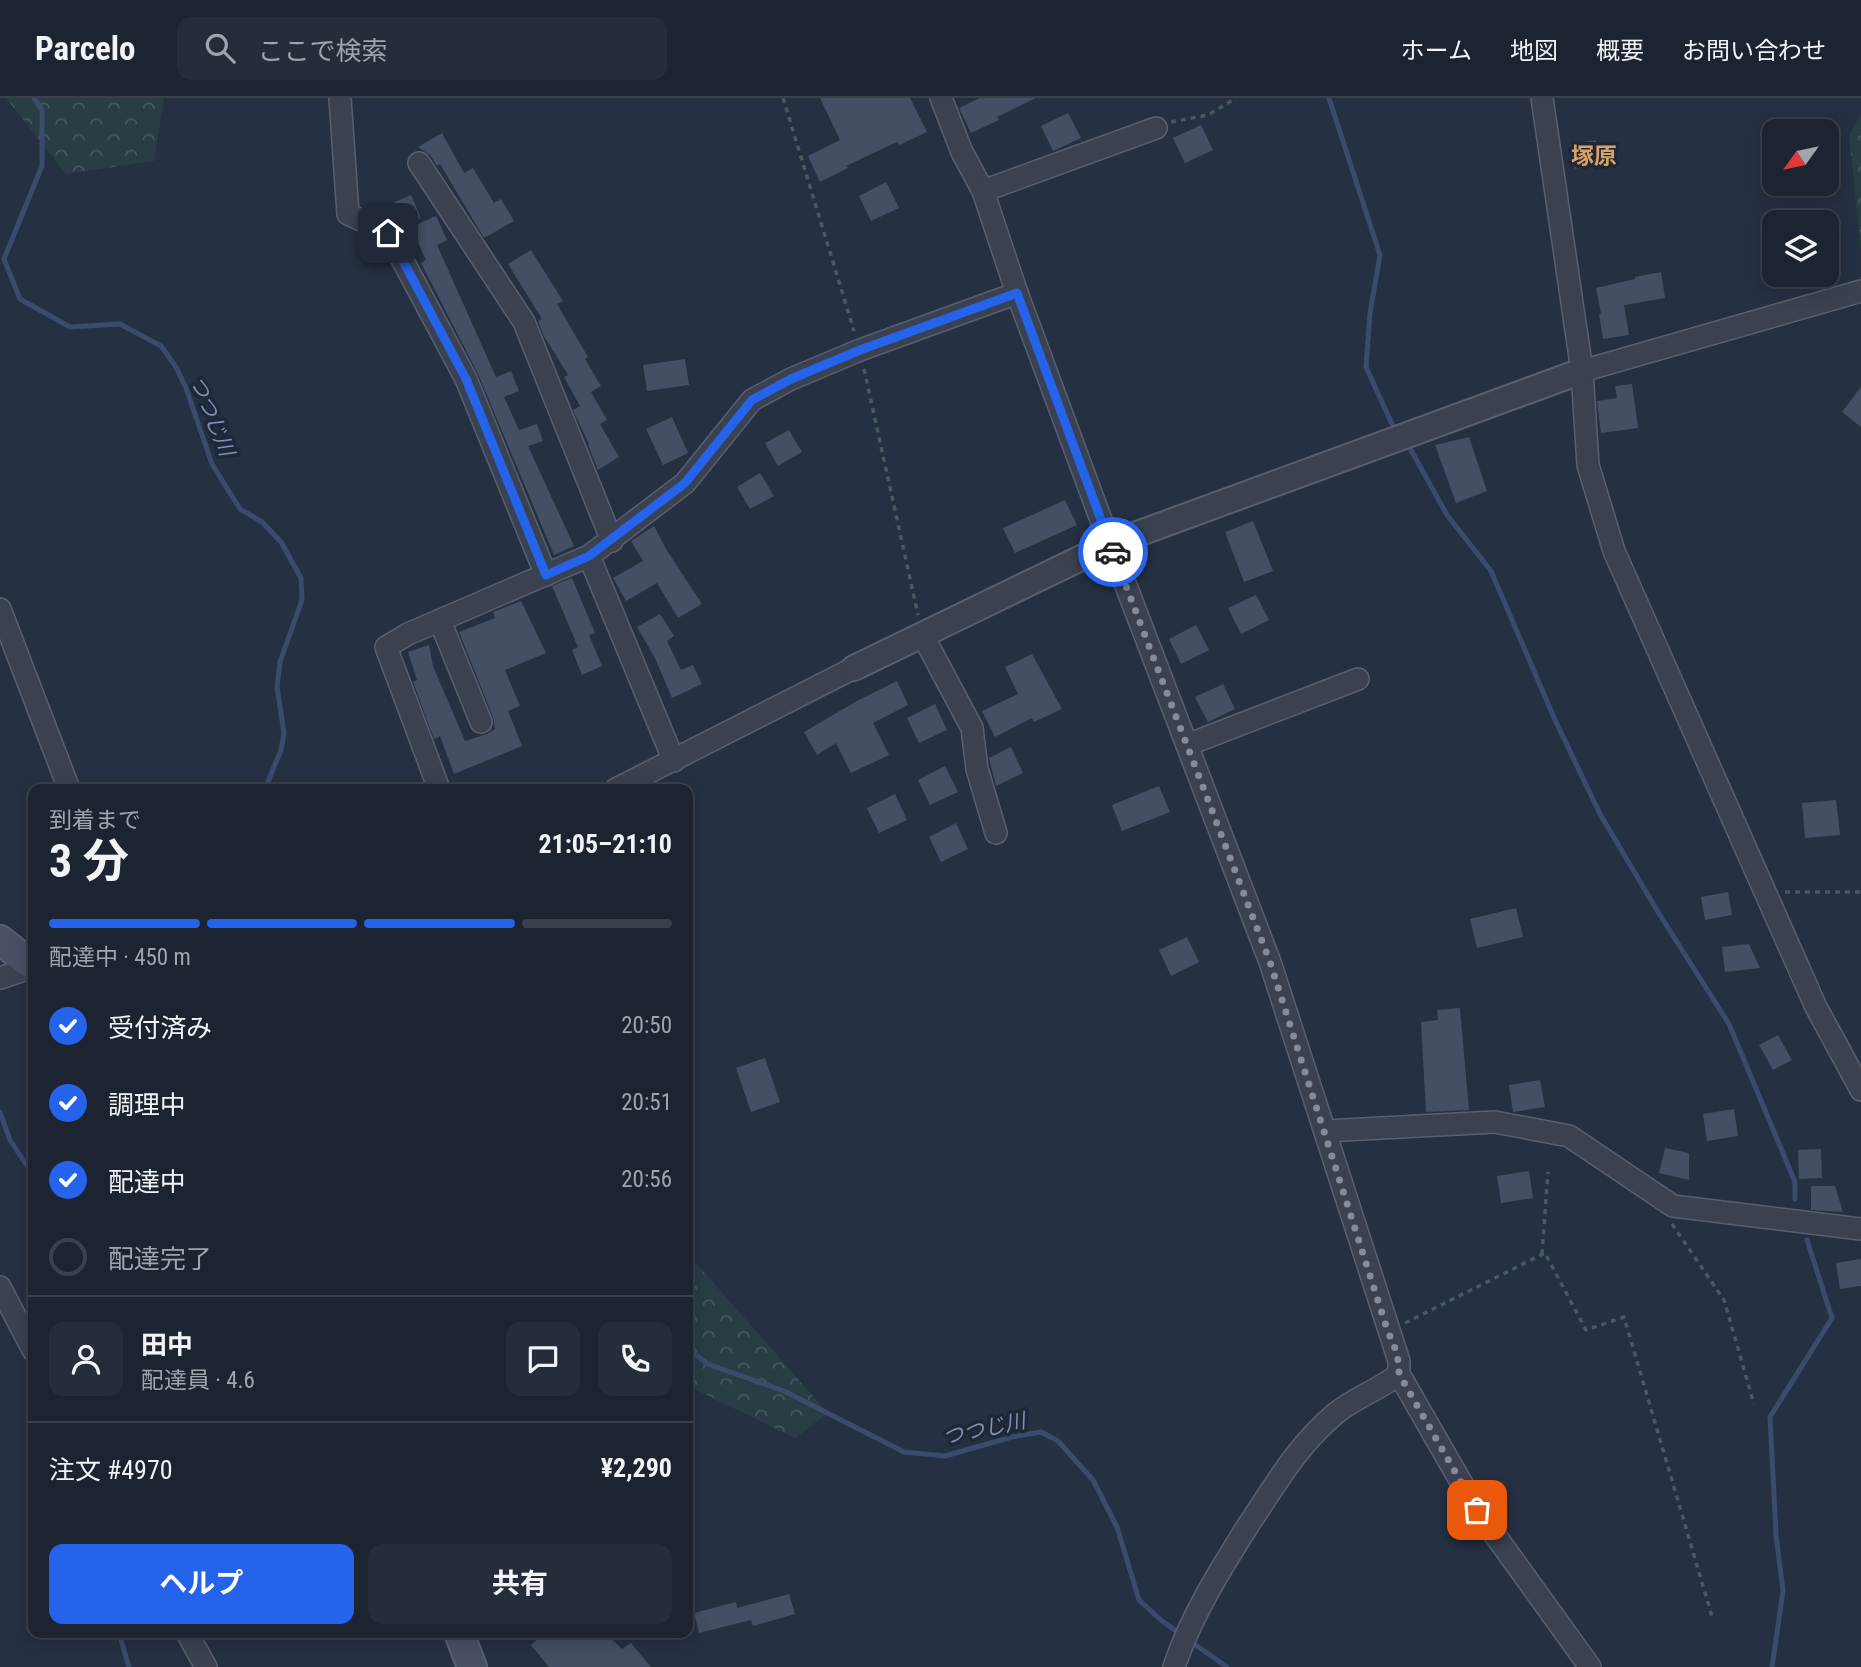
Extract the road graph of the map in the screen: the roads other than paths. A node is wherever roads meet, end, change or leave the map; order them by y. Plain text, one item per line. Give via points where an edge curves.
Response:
1 (340, 98) edge
2 (940, 98) edge
3 (1542, 98) edge
4 (1156, 128) road end
5 (419, 163) dead end
6 (983, 191) junction
7 (1861, 291) edge
8 (1017, 293) junction
9 (1582, 370) junction
10 (612, 541) junction
11 (1110, 544) junction
12 (589, 556) junction
13 (546, 575) junction
14 (0, 609) edge
15 (440, 621) junction
16 (922, 634) junction
17 (854, 668) joint
18 (1358, 679) dead end
19 (481, 722) dead end
20 (1187, 745) junction
21 (674, 761) junction
22 (67, 784) edge
23 (437, 784) edge
24 (626, 784) edge
25 (996, 832) dead end
26 (0, 940) edge
27 (28, 963) edge
28 (28, 969) edge
29 (0, 978) edge
30 (1861, 1090) edge
31 (1325, 1131) junction
32 (1861, 1229) edge
33 (0, 1287) edge
34 (28, 1340) edge
35 (1399, 1374) junction
36 (190, 1638) edge
37 (461, 1638) edge
38 (1176, 1662) edge
39 (206, 1667) edge
40 (471, 1667) edge
41 (1590, 1667) edge

1 - 13 street via 348,214 388,233 466,379
2 - 6 street
3 - 9 street
4 - 6 street
5 - 10 street via 524,322
6 - 8 street
7 - 9 street
8 - 10 street via 860,350 752,400 685,483
8 - 11 street
9 - 11 street
9 - 30 street via 1588,465 1614,551 1816,1007
10 - 12 street
11 - 16 street
11 - 20 street
12 - 13 street
12 - 21 street
13 - 15 street
14 - 22 street
15 - 19 street
15 - 23 street via 386,647
16 - 17 street
16 - 25 street via 972,728 977,769
17 - 21 street
18 - 20 street
20 - 31 street via 1270,962
21 - 24 street
26 - 27 main road
28 - 29 street
31 - 32 street via 1495,1122 1569,1136 1673,1206
31 - 35 street via 1399,1361
33 - 34 street
35 - 38 street via 1336,1413 1293,1456 1188,1627
35 - 41 street via 1477,1510
36 - 39 street
37 - 40 main road

